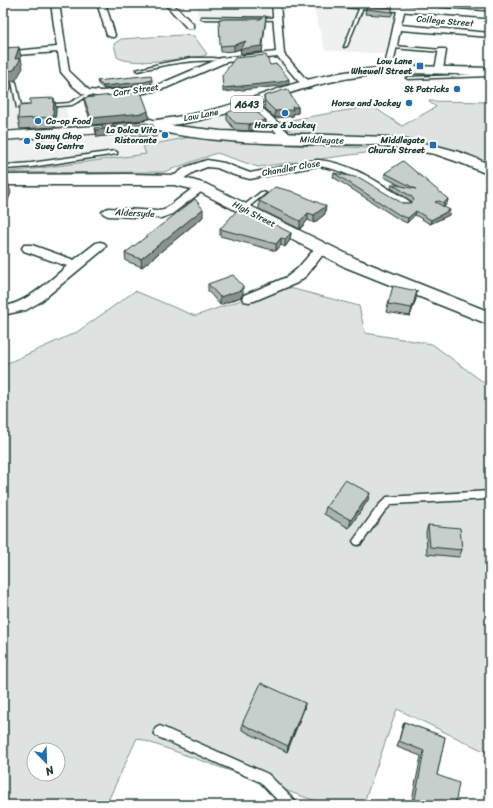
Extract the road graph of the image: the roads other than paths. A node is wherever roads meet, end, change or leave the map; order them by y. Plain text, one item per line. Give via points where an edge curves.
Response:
1 (55, 3) edge
2 (101, 3) edge
3 (168, 3) edge
4 (276, 3) edge
5 (330, 3) edge
6 (421, 3) edge
7 (362, 5) junction
8 (450, 5) dead end
9 (401, 8) junction
10 (202, 18) dead end
11 (278, 19) junction
12 (489, 22) edge
13 (190, 26) dead end
14 (398, 27) junction
15 (111, 35) dead end
16 (444, 44) junction
17 (345, 46) dead end
18 (394, 47) junction
19 (61, 49) junction
20 (3, 54) edge
21 (280, 54) junction
22 (224, 60) junction
23 (439, 69) junction
24 (138, 70) dead end
25 (388, 70) junction
26 (490, 73) edge
27 (408, 78) dead end
28 (14, 82) edge
29 (310, 84) junction
30 (92, 93) junction
31 (252, 103) junction
32 (35, 106) edge
33 (42, 106) edge
34 (151, 123) junction
35 (3, 136) edge
36 (289, 139) junction
37 (115, 153) dead end
38 (3, 169) edge
39 (490, 171) edge
40 (3, 180) edge
41 (174, 180) junction
42 (200, 187) junction
43 (263, 193) dead end
44 (406, 204) edge
45 (244, 208) junction
46 (108, 212) dead end
47 (100, 246) dead end
48 (28, 248) dead end
49 (322, 248) junction
50 (75, 265) junction
51 (249, 298) dead end
52 (3, 311) edge
53 (490, 319) edge
54 (490, 494) edge
55 (358, 541) dead end
56 (160, 732) dead end
57 (291, 805) edge

1 - 19 street
2 - 15 street
3 - 13 street
4 - 11 street
5 - 7 main road
6 - 8 lane
7 - 9 main road
7 - 17 lane
9 - 12 main road
9 - 14 street
10 - 11 lane
11 - 21 street
12 - 16 street, College Street
14 - 16 street, College Street
14 - 18 street
16 - 18 lane
16 - 23 street
18 - 25 street
19 - 20 street
19 - 30 street via 65,72 86,92
21 - 22 street, Carr Street
21 - 29 street via 301,78
22 - 24 lane via 210,58 174,61
22 - 30 street, Carr Street via 163,86 145,90
23 - 25 main road, Low Lane / A643
23 - 26 main road, Low Lane / A643
25 - 29 main road, Low Lane / A643 via 337,77
26 - 27 lane
28 - 32 lane via 19,107
29 - 31 main road, Low Lane / A643
30 - 33 lane via 70,104
31 - 34 main road, Low Lane / A643 via 197,117
31 - 36 street
34 - 35 main road, Low Lane / A643
34 - 36 main road, Middlegate via 179,132
36 - 39 main road, Middlegate via 385,141 435,150 480,165
37 - 38 lane
40 - 41 main road, High Street
41 - 42 main road, High Street
41 - 44 street, Chandler Close via 191,167 208,164 250,176 325,162 339,166
42 - 45 main road, High Street
42 - 46 street, Aldersyde via 168,212 156,215
43 - 45 lane
45 - 49 main road, High Street
47 - 50 street
48 - 50 street
49 - 51 street via 292,280
49 - 53 main road, High Street via 351,264
50 - 52 street via 35,299 21,307
54 - 55 lane via 390,500
56 - 57 lane via 264,778

